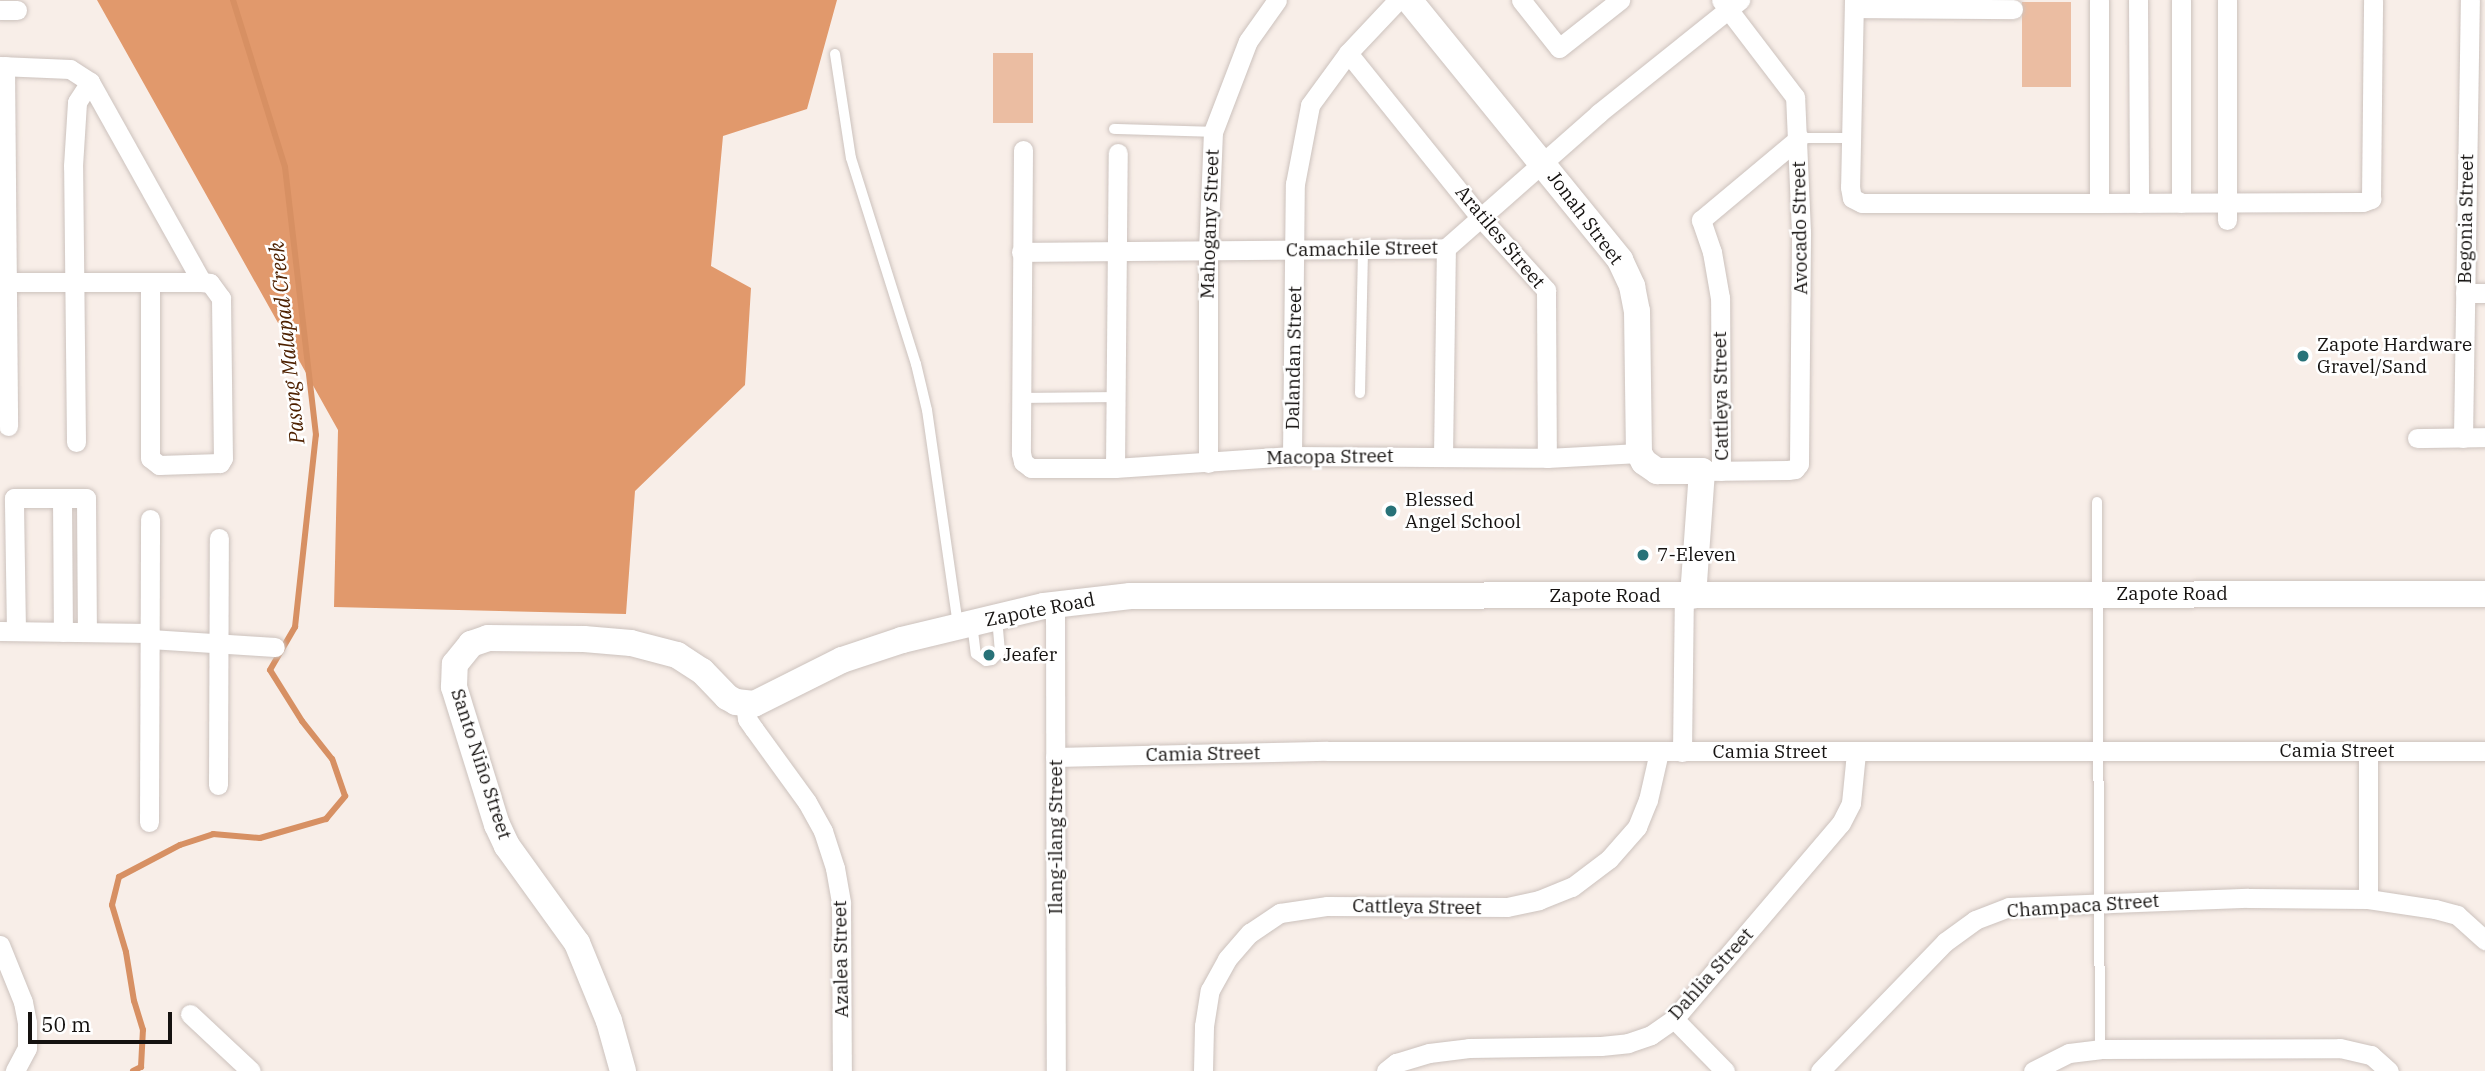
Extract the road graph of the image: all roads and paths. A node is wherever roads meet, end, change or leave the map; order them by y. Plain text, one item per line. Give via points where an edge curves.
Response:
1 (1277, 0) edge
2 (1398, 0) edge
3 (1409, 0) edge
4 (1521, 0) edge
5 (1620, 0) edge
6 (2099, 0) edge
7 (2138, 0) edge
8 (2182, 0) edge
9 (2227, 0) edge
10 (2373, 0) edge
11 (2470, 0) edge
12 (2479, 0) edge
13 (2485, 0) edge
14 (1730, 3) edge
15 (1854, 4) edge
16 (2013, 9) dead end
17 (1348, 53) junction
18 (835, 54) dead end
19 (3, 66) edge
20 (90, 82) junction
21 (1114, 129) dead end
22 (1213, 132) junction
23 (1799, 138) junction
24 (1851, 138) junction
25 (2476, 148) edge
26 (1023, 150) dead end
27 (1118, 153) dead end
28 (1541, 162) junction
29 (2099, 203) junction
30 (2139, 203) junction
31 (2181, 203) junction
32 (2227, 211) junction
33 (1479, 216) junction
34 (1446, 248) junction
35 (1117, 250) junction
36 (1208, 251) junction
37 (1295, 251) junction
38 (1363, 251) junction
39 (1021, 252) junction
40 (3, 282) edge
41 (74, 282) junction
42 (150, 282) junction
43 (202, 282) junction
44 (2475, 293) edge
45 (1360, 393) dead end
46 (1117, 397) junction
47 (1020, 398) junction
48 (8, 426) dead end
49 (2485, 437) edge
50 (2417, 438) dead end
51 (2463, 438) junction
52 (76, 442) dead end
53 (1639, 453) junction
54 (1292, 456) junction
55 (1443, 457) junction
56 (1547, 458) junction
57 (1208, 463) junction
58 (1115, 468) junction
59 (1712, 471) junction
60 (62, 498) junction
61 (2097, 502) dead end
62 (150, 519) dead end
63 (219, 538) dead end
64 (2096, 594) junction
65 (2485, 594) edge
66 (1688, 596) junction
67 (1055, 604) junction
68 (975, 622) junction
69 (8, 631) edge
70 (63, 632) junction
71 (87, 632) junction
72 (150, 636) junction
73 (219, 643) junction
74 (275, 648) dead end
75 (745, 704) junction
76 (2099, 751) junction
77 (2368, 751) junction
78 (2485, 751) edge
79 (1659, 752) junction
80 (1682, 752) junction
81 (1856, 753) junction
82 (1055, 757) junction
83 (218, 785) dead end
84 (149, 822) dead end
85 (2368, 899) junction
86 (2099, 902) junction
87 (2485, 940) edge
88 (0, 945) edge
89 (190, 1014) dead end
90 (1674, 1019) junction
91 (2099, 1049) junction
92 (15, 1071) edge
93 (251, 1071) edge
94 (623, 1071) edge
95 (842, 1071) edge
96 (1056, 1071) edge
97 (1203, 1071) edge
98 (1386, 1071) edge
99 (1724, 1071) edge
100 (1819, 1071) edge
101 (2033, 1071) edge
102 (2389, 1071) edge

1 - 22 street, Mahogany Street via 1248,41
2 - 17 street, Dalandan Street
3 - 28 main road, Jonah Street
4 - 5 street via 1559,48
6 - 29 street
7 - 30 street
8 - 31 street
9 - 32 street
10 - 32 street via 2371,199
11 - 25 street, Begonia Street
12 - 13 street
14 - 23 street, Avocado Street via 1795,97
14 - 28 street, Camachile Street
15 - 16 street
15 - 24 street
17 - 33 street, Aratiles Street
17 - 37 street, Dalandan Street via 1310,105 1295,184
18 - 68 lane via 851,158 916,364
19 - 20 street via 70,69
19 - 40 street
20 - 41 street via 78,103 73,166
20 - 43 street
21 - 22 lane
22 - 36 street, Mahogany Street
23 - 24 lane
23 - 59 street, Cattleya Street via 1702,220 1720,298
23 - 59 street, Avocado Street via 1799,464 1795,469
24 - 29 street via 1850,187 1852,198 1862,203
25 - 44 street, Begonia Street
26 - 39 street
27 - 35 street
28 - 33 street, Camachile Street
28 - 53 main road, Jonah Street via 1620,260 1632,286 1638,336
29 - 30 street
30 - 31 street
31 - 32 street
33 - 34 street, Camachile Street
33 - 56 street, Aratiles Street via 1546,290
34 - 38 street, Camachile Street
34 - 55 street
35 - 36 street, Camachile Street
35 - 39 street, Camachile Street
35 - 46 street
36 - 37 street, Camachile Street
36 - 57 street, Mahogany Street
37 - 38 street, Camachile Street
37 - 54 street, Dalandan Street
38 - 45 lane
39 - 47 street
40 - 41 street
40 - 48 street
41 - 42 street
41 - 52 street
42 - 43 street
42 - 43 street via 150,458 159,465 215,465 223,458 221,298 210,284
44 - 51 street, Begonia Street
46 - 47 lane
46 - 58 street
47 - 58 street, Macopa Street via 1023,462 1031,468
49 - 51 street
50 - 51 street
53 - 56 street, Macopa Street
53 - 59 main road via 1644,463 1657,471
54 - 55 street, Macopa Street
54 - 57 street, Macopa Street
55 - 56 street, Macopa Street
57 - 58 street, Macopa Street
59 - 66 main road, Cattleya Street
60 - 69 street via 14,498
60 - 70 street
60 - 71 street via 86,498
61 - 64 lane
62 - 72 street
63 - 73 street
64 - 65 main road, Zapote Road
64 - 66 main road, Zapote Road
64 - 76 lane
66 - 67 main road, Zapote Road via 1130,596
66 - 80 street, Cattleya Street
67 - 68 main road, Zapote Road
67 - 82 street, Ilang-ilang Street
68 - 75 main road, Zapote Road via 871,649 762,702
69 - 70 street
70 - 71 street
71 - 72 street
72 - 73 street
72 - 84 street
73 - 74 street
73 - 83 street
75 - 94 main road, Santo Niño Street via 727,697 683,659 631,642 488,638 464,649 455,664 454,687 497,825 576,943 609,1021
75 - 95 street, Azalea Street via 747,719 823,831 835,868 841,903
76 - 77 street, Camia Street
76 - 81 street, Camia Street
76 - 86 lane
77 - 78 street, Camia Street
77 - 85 street
79 - 80 street, Camia Street
79 - 82 street, Camia Street via 1326,751
79 - 97 street, Cattleya Street via 1637,827 1609,859 1572,887 1507,907 1326,906 1280,914 1250,933 1227,959 1210,990
80 - 81 street, Camia Street
81 - 90 street, Dahlia Street via 1851,803 1841,823
82 - 96 street, Ilang-ilang Street
85 - 86 street, Champaca Street
85 - 87 street, Champaca Street via 2457,915
86 - 91 lane
86 - 100 street, Champaca Street via 2009,907 1975,920 1945,942
88 - 92 street via 27,1023 27,1048
89 - 93 street
90 - 98 street, Dahlia Street via 1651,1035 1628,1043 1429,1053 1396,1063
90 - 99 street
91 - 101 street via 2069,1053
91 - 102 street via 2340,1048 2371,1055

